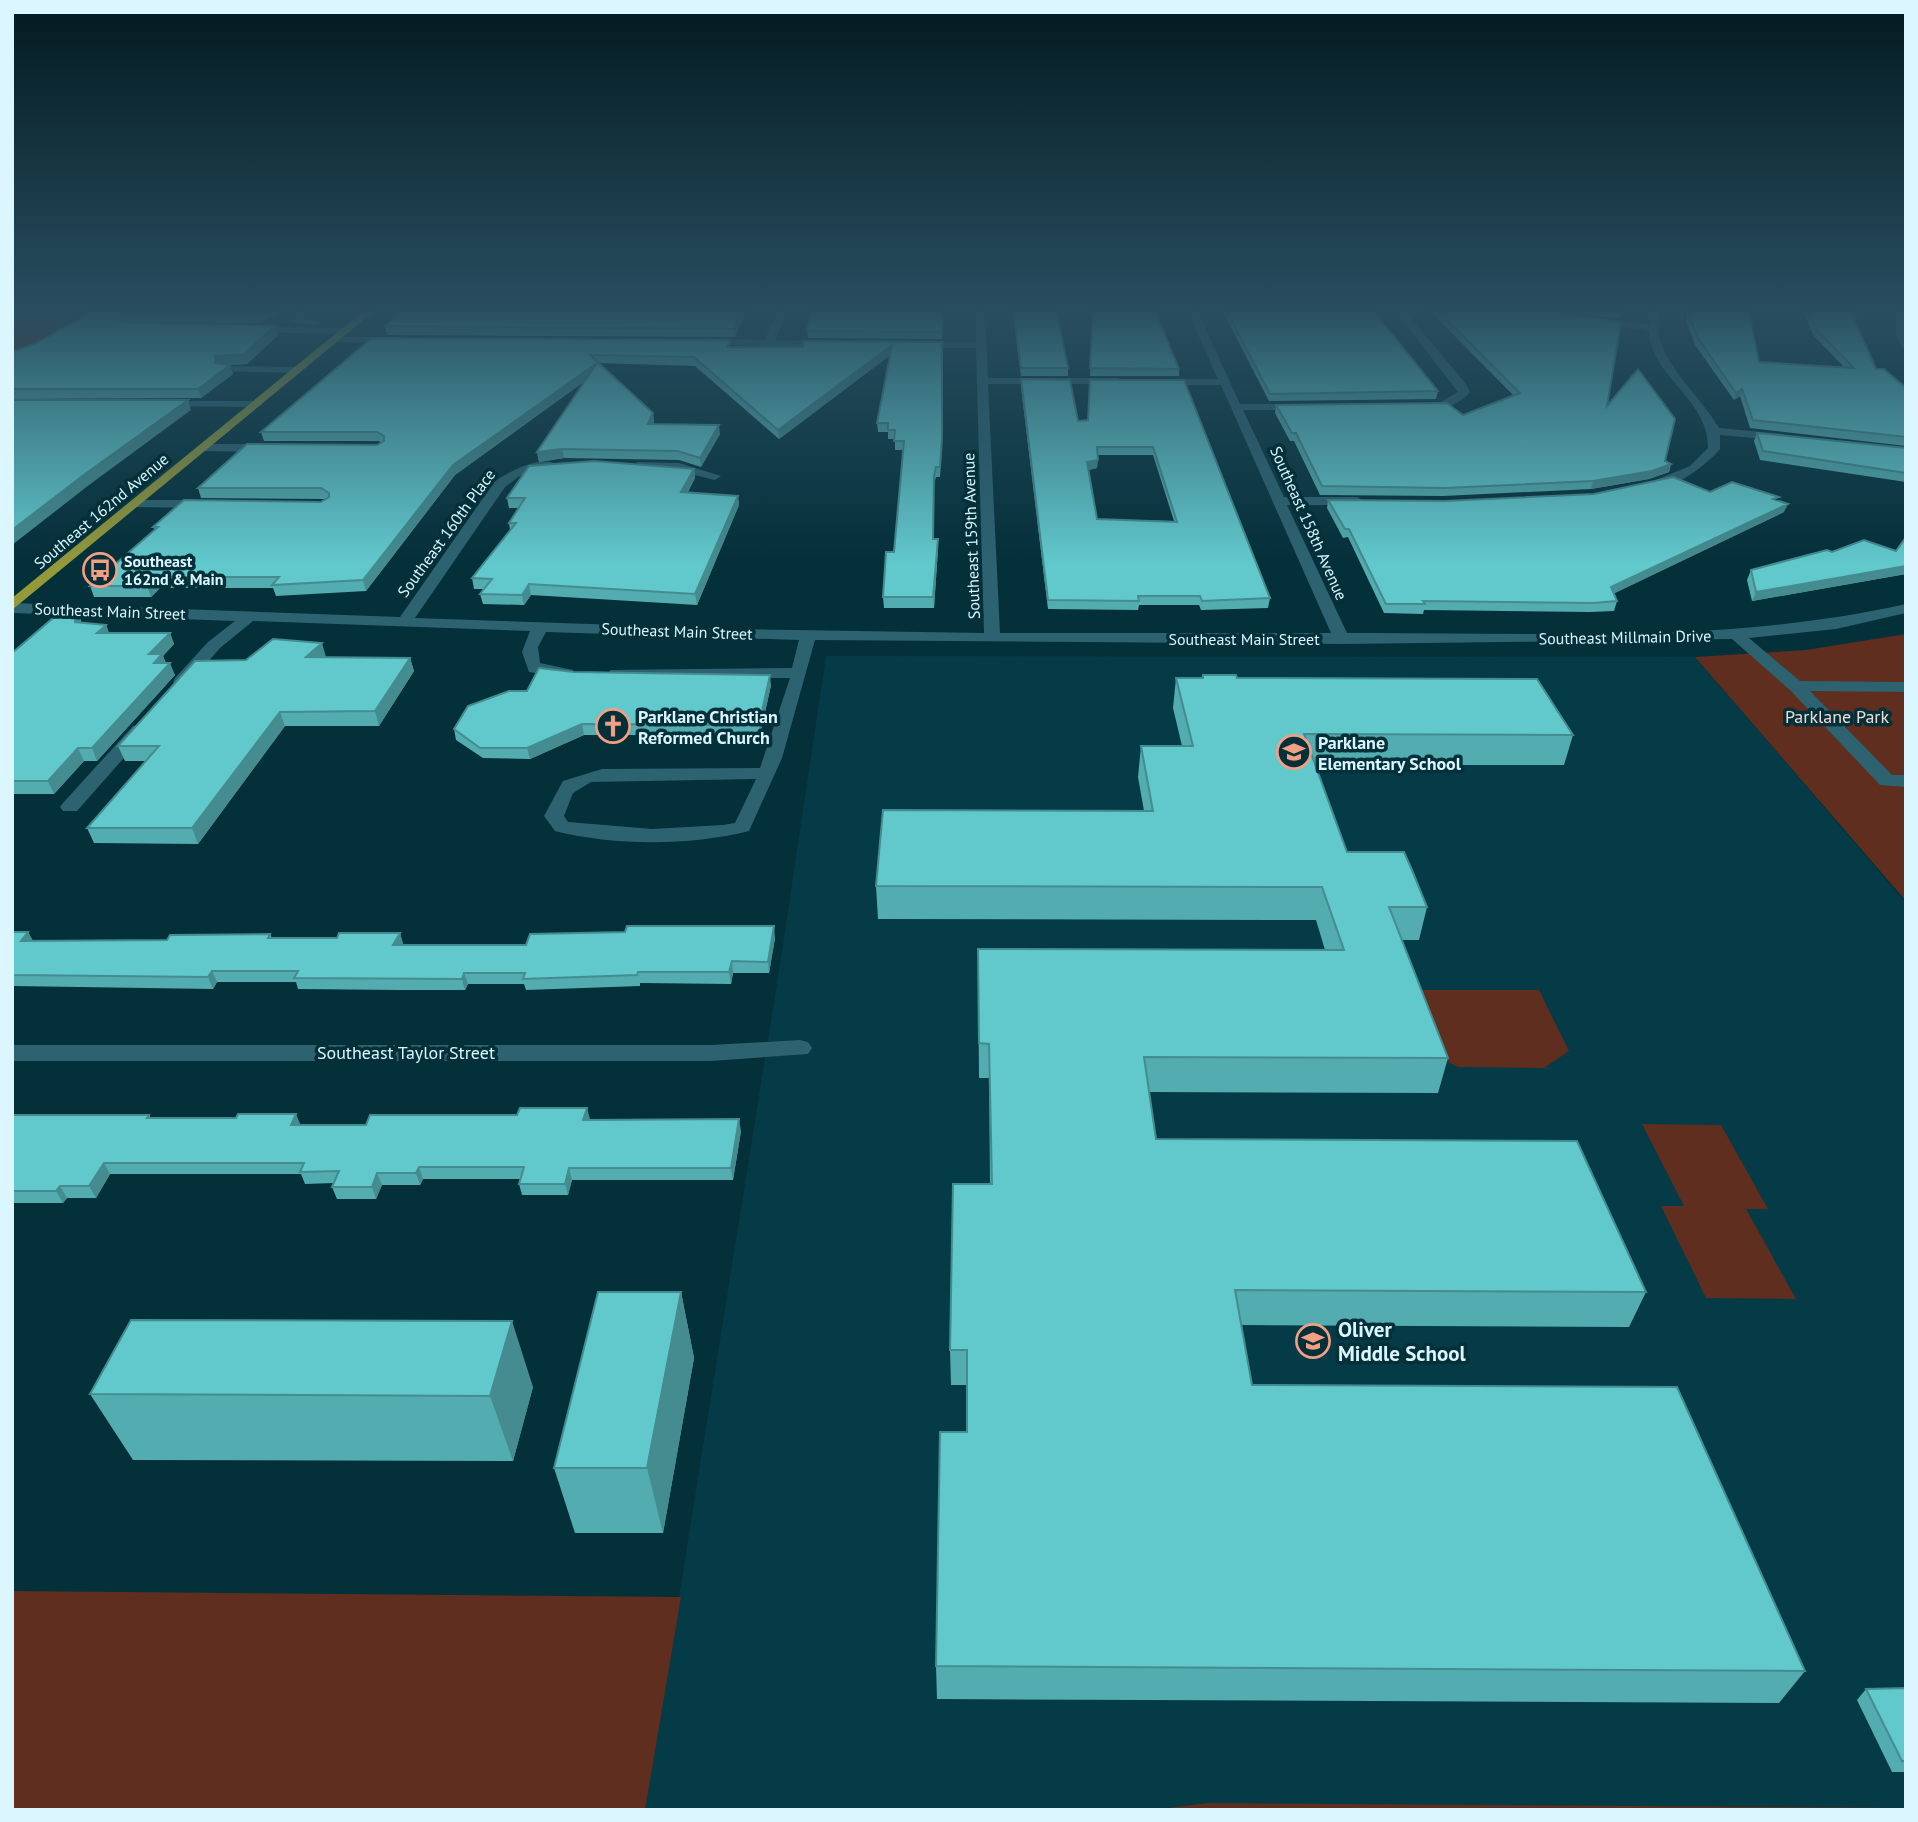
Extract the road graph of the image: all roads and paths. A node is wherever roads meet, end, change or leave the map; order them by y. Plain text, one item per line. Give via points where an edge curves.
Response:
1 (271, 393) edge
2 (983, 393) edge
3 (1230, 393) edge
4 (1463, 393) edge
5 (1691, 393) edge
6 (148, 404) edge
7 (257, 404) junction
8 (1237, 407) junction
9 (1321, 407) edge
10 (1405, 408) edge
11 (1716, 431) junction
12 (1797, 439) edge
13 (204, 448) junction
14 (285, 448) edge
15 (564, 465) edge
16 (628, 466) edge
17 (715, 476) dead end
18 (1641, 489) edge
19 (1279, 501) junction
20 (1374, 501) edge
21 (136, 504) junction
22 (216, 504) edge
23 (12, 607) edge
24 (1906, 608) edge
25 (250, 616) junction
26 (404, 622) junction
27 (541, 627) junction
28 (1736, 635) junction
29 (808, 636) junction
30 (992, 638) junction
31 (1342, 639) junction
32 (800, 673) junction
33 (1796, 686) junction
34 (1906, 687) edge
35 (169, 696) edge
36 (151, 716) edge
37 (767, 773) junction
38 (1906, 781) edge
39 (70, 807) dead end
40 (800, 1048) dead end
41 (12, 1053) edge

1 - 7 main road, Southeast 162nd Avenue
2 - 30 street, Southeast 159th Avenue
3 - 8 street, Southeast 158th Avenue
4 - 10 street via 1445,405
5 - 11 street
6 - 7 street
7 - 13 main road, Southeast 162nd Avenue
8 - 9 street
8 - 19 street, Southeast 158th Avenue
11 - 12 street
11 - 18 street via 1715,448 1703,463
13 - 14 street
13 - 21 main road, Southeast 162nd Avenue
15 - 26 street, Southeast 160th Place via 521,470 500,484
16 - 17 street via 679,467
19 - 20 street
19 - 31 street, Southeast 158th Avenue
21 - 22 street
21 - 23 main road, Southeast 162nd Avenue
23 - 25 street, Southeast Main Street
24 - 28 street, Southeast Millmain Drive via 1836,624
25 - 26 street, Southeast Main Street
25 - 35 street via 214,645
26 - 27 street, Southeast Main Street
27 - 29 street, Southeast Main Street
27 - 32 street via 529,645 531,662 535,669 549,673
28 - 31 street, Southeast Millmain Drive
28 - 33 street
29 - 30 street, Southeast Main Street
29 - 32 street
30 - 31 street, Southeast Main Street
32 - 37 street
33 - 34 street
33 - 38 street via 1887,781
36 - 39 street
37 - 37 street via 742,827 721,832 591,832 562,827 554,816 563,791 576,779
40 - 41 street, Southeast Taylor Street via 711,1053

